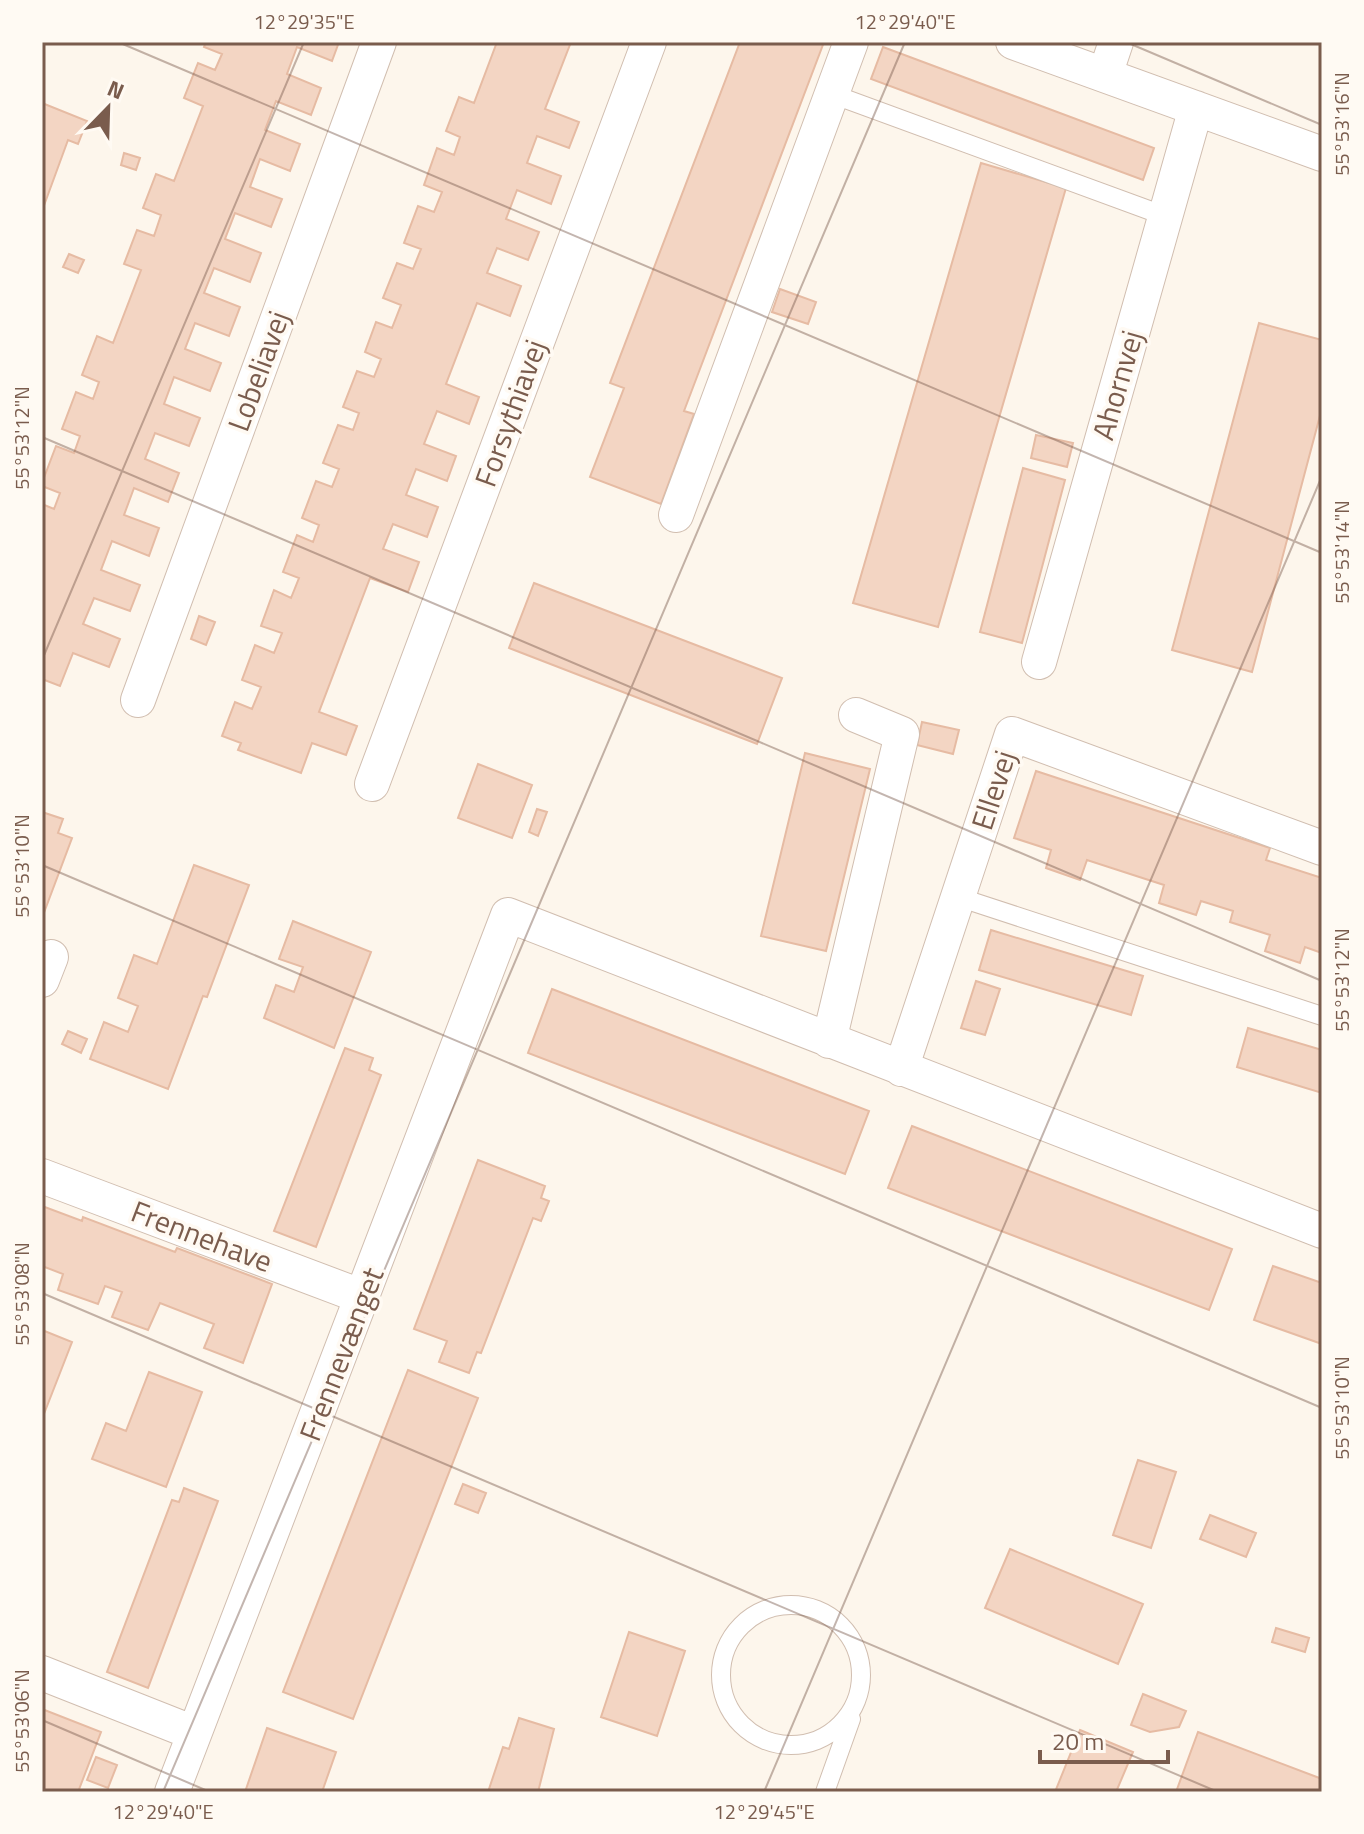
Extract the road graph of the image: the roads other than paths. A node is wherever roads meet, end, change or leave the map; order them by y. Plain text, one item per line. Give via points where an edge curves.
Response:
1 (379, 42) edge
2 (649, 42) edge
3 (851, 42) edge
4 (1013, 42) edge
5 (1116, 42) edge
6 (1105, 75) junction
7 (832, 94) junction
8 (1196, 108) junction
9 (1322, 154) edge
10 (1165, 216) junction
11 (676, 515) dead end
12 (1039, 662) dead end
13 (138, 700) dead end
14 (856, 715) dead end
15 (372, 784) dead end
16 (1322, 848) edge
17 (958, 897) junction
18 (1322, 1016) edge
19 (829, 1041) junction
20 (901, 1069) junction
21 (42, 1176) edge
22 (1322, 1231) edge
23 (363, 1297) junction
24 (42, 1673) edge
25 (859, 1697) junction
26 (194, 1733) junction
27 (172, 1792) edge
28 (825, 1792) edge

1 - 13 street, Lobeliavej
2 - 15 street, Forsythiavej
3 - 7 street
4 - 6 street
5 - 6 street
6 - 8 street
7 - 10 lane
7 - 11 street
8 - 9 street
8 - 10 street, Ahornvej
10 - 12 street, Ahornvej
14 - 19 street via 902,734
16 - 17 street, Ellevej via 1012,734
17 - 18 lane
17 - 20 street, Ellevej
19 - 20 street
19 - 23 street, Frennevænget via 508,915
20 - 22 street
21 - 23 street, Frennehave
23 - 26 street, Frennevænget
24 - 26 street
25 - 25 lane via 859,1652 829,1615 807,1606 783,1605 760,1612 740,1626 727,1646 721,1669 723,1693 733,1715 768,1742 812,1743 833,1733
25 - 28 lane
26 - 27 street, Frennevænget

